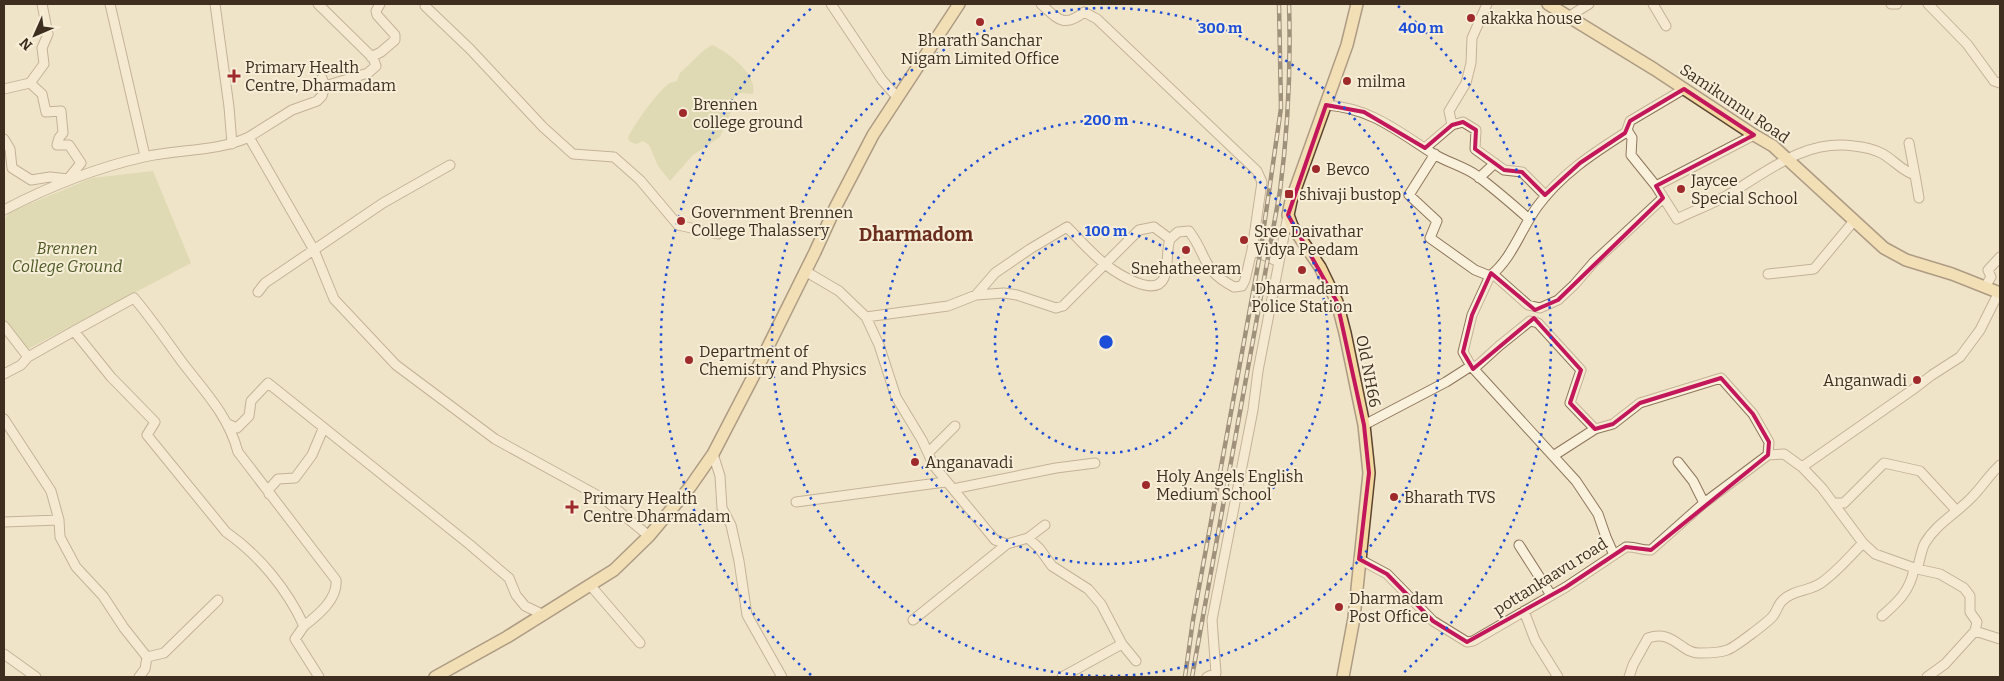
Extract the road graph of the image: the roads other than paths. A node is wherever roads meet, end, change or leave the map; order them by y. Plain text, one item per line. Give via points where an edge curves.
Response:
1 (42, 4) edge
2 (110, 4) edge
3 (215, 4) edge
4 (318, 4) edge
5 (380, 4) edge
6 (831, 4) edge
7 (959, 4) edge
8 (1041, 4) edge
9 (1357, 4) edge
10 (1487, 4) edge
11 (1548, 4) edge
12 (1589, 4) edge
13 (1653, 4) edge
14 (1891, 4) edge
15 (1897, 4) edge
16 (1928, 4) edge
17 (425, 6) dead end
18 (1568, 17) junction
19 (1666, 26) dead end
20 (371, 57) junction
21 (30, 83) junction
22 (2000, 83) edge
23 (4, 89) edge
24 (1684, 89) junction
25 (896, 97) junction
26 (1326, 105) junction
27 (1452, 125) junction
28 (1627, 130) junction
29 (1754, 135) junction
30 (250, 137) junction
31 (4, 139) edge
32 (1910, 143) dead end
33 (232, 144) junction
34 (1425, 148) junction
35 (1434, 154) junction
36 (145, 156) junction
37 (1786, 158) junction
38 (1495, 163) junction
39 (450, 165) dead end
40 (1915, 175) junction
41 (1479, 178) junction
42 (68, 179) junction
43 (1656, 186) junction
44 (1546, 196) junction
45 (1663, 198) junction
46 (1919, 198) dead end
47 (4, 210) edge
48 (1288, 215) junction
49 (1529, 219) junction
50 (1853, 222) junction
51 (718, 234) dead end
52 (1170, 239) junction
53 (314, 250) junction
54 (1252, 250) junction
55 (2000, 256) edge
56 (1279, 262) junction
57 (1106, 265) junction
58 (805, 271) junction
59 (1768, 274) dead end
60 (1491, 275) junction
61 (1986, 287) junction
62 (258, 292) dead end
63 (2000, 293) edge
64 (976, 296) junction
65 (866, 317) junction
66 (4, 326) edge
67 (74, 331) junction
68 (28, 357) junction
69 (1471, 366) junction
70 (4, 374) edge
71 (4, 419) edge
72 (228, 424) junction
73 (955, 426) dead end
74 (1364, 426) junction
75 (323, 429) junction
76 (1595, 429) junction
77 (928, 452) junction
78 (713, 454) junction
79 (1768, 455) junction
80 (1553, 456) junction
81 (1678, 462) dead end
82 (1095, 463) dead end
83 (2000, 465) edge
84 (1802, 467) junction
85 (945, 482) junction
86 (953, 489) junction
87 (269, 494) junction
88 (796, 502) dead end
89 (1704, 503) junction
90 (1834, 503) junction
91 (1956, 510) junction
92 (59, 520) junction
93 (4, 522) edge
94 (1045, 525) dead end
95 (649, 536) junction
96 (1028, 538) junction
97 (1863, 543) junction
98 (1007, 544) junction
99 (1519, 545) dead end
100 (1614, 555) junction
101 (1359, 559) junction
102 (1915, 569) junction
103 (590, 586) junction
104 (1551, 595) junction
105 (218, 600) dead end
106 (1524, 610) junction
107 (544, 615) junction
108 (1882, 616) dead end
109 (913, 620) dead end
110 (304, 626) junction
111 (1975, 631) junction
112 (2000, 639) edge
113 (640, 643) dead end
114 (1122, 644) junction
115 (4, 654) edge
116 (147, 657) junction
117 (1136, 661) dead end
118 (453, 673) edge
119 (35, 677) edge
120 (138, 677) edge
121 (319, 677) edge
122 (435, 677) edge
123 (782, 677) edge
124 (1062, 677) edge
125 (1208, 677) edge
126 (1342, 677) edge
127 (1558, 677) edge
128 (1629, 677) edge
129 (1927, 677) edge

1 - 21 street via 48,34 42,48 44,64
2 - 36 street
3 - 33 street
4 - 20 street
5 - 20 street via 377,15 395,35 395,40
6 - 25 street
7 - 25 main road
8 - 54 street via 1061,21 1076,19 1084,12 1097,19 1257,170 1262,182
9 - 26 main road
10 - 27 street via 1472,38 1466,83 1449,111
11 - 18 main road, Samikunnu Road
12 - 18 street
13 - 19 street
14 - 15 street
16 - 22 street via 1968,44 1994,81
17 - 51 street via 573,154 614,158 640,180 678,225
18 - 24 main road, Samikunnu Road
20 - 30 street via 376,66 368,73 324,82 322,96 316,101 292,110
21 - 23 street
21 - 42 street via 42,94 46,112 61,111 63,133 57,145 69,146 81,163
24 - 28 street via 1630,121
24 - 29 main road, Samikunnu Road
25 - 58 main road via 868,143
26 - 34 street via 1346,106 1364,112
26 - 48 main road
27 - 34 street
27 - 38 street via 1463,122 1476,130 1475,149
28 - 43 street via 1632,138 1631,155
28 - 44 street via 1580,163
29 - 37 main road, Samikunnu Road
29 - 43 street
30 - 33 street
30 - 53 street
31 - 42 street via 10,149 12,168 31,180
32 - 40 street
33 - 36 street
34 - 35 street
35 - 41 street
35 - 60 street via 1409,195 1437,221 1430,238 1475,270
36 - 42 street
37 - 40 street via 1818,146 1855,146 1882,153
37 - 45 street via 1724,197 1678,219
37 - 50 main road, Samikunnu Road
38 - 41 street
38 - 44 street via 1504,170 1522,172
39 - 53 street via 383,203
40 - 46 street
41 - 49 street
42 - 47 street
43 - 45 street
44 - 49 street
45 - 60 street via 1558,300 1540,308 1528,305
48 - 56 street
48 - 74 main road, Old NH66 via 1337,302
49 - 60 street
50 - 59 street via 1814,269
50 - 61 main road, Samikunnu Road via 1884,248 1906,260
52 - 54 street via 1178,232 1189,232 1207,266 1226,283 1238,288 1245,280
52 - 57 street via 1154,228 1139,230
52 - 57 street via 1164,278 1158,285 1152,287 1129,280
53 - 62 street via 265,282
53 - 95 street via 334,299 396,365 495,439 604,499
54 - 56 street
55 - 61 street via 1988,270 1991,278
56 - 125 street via 1212,620 1216,673
57 - 64 street via 1056,308 1004,293
57 - 64 street via 1067,227 996,273
58 - 65 street via 839,290
58 - 78 main road
60 - 69 street via 1472,315 1462,352
61 - 63 main road, Samikunnu Road
63 - 84 street via 1980,330 1960,357
64 - 65 street via 948,306
65 - 77 street via 896,398
66 - 68 street
67 - 68 street
67 - 72 street via 134,298 209,394
67 - 110 street via 111,377 155,422 147,435 226,532 263,565 287,595
68 - 70 street
69 - 74 street
69 - 76 street via 1477,366 1530,321 1538,323 1581,370 1570,404
69 - 80 street
71 - 92 street via 51,492
72 - 75 street via 237,428 249,416 251,401 268,383
72 - 87 street via 238,452
73 - 77 street
74 - 101 main road, Old NH66 via 1369,472
75 - 87 street via 312,455 295,478 278,479 269,489
75 - 107 street via 470,544 509,578 525,606
76 - 79 street via 1613,424 1640,403 1721,378 1752,414 1769,442
76 - 80 street
77 - 85 street
78 - 95 main road
78 - 123 street via 720,476 722,508 731,526 739,562 747,615
79 - 84 street via 1784,454
79 - 89 street, pottankaavu road
80 - 100 street via 1589,498
81 - 89 street
82 - 86 street
83 - 91 street via 1972,498
84 - 90 street
85 - 86 street
85 - 88 street
86 - 98 street via 990,536
87 - 110 street via 336,580 337,588 332,596
89 - 100 street, pottankaavu road via 1651,550 1626,546
90 - 91 street via 1844,503 1884,463 1920,470
90 - 97 street
91 - 102 street via 1924,544
92 - 93 street
92 - 116 street via 60,537 76,567 103,596
94 - 96 street
95 - 103 main road via 614,570
96 - 98 street
96 - 114 street via 1052,566 1088,589 1101,604
97 - 102 street via 1874,554
97 - 128 street via 1821,583 1783,600 1764,625 1728,650 1698,653 1679,642 1654,636 1648,638
98 - 109 street
99 - 104 street
100 - 104 street, pottankaavu road
101 - 106 street, pottankaavu road via 1387,574 1433,620 1467,642
101 - 126 main road, Old NH66 via 1354,618
102 - 108 street via 1911,584
102 - 111 street via 1940,574 1964,588 1970,596 1970,612 1977,622
103 - 107 main road
103 - 113 street
104 - 106 street, pottankaavu road
105 - 116 street via 164,652
106 - 127 street via 1535,640
107 - 118 main road
110 - 121 street via 294,639
111 - 112 street
111 - 129 street via 1945,664
114 - 117 street
114 - 124 street
115 - 119 street
116 - 120 street via 145,668
118 - 122 main road

